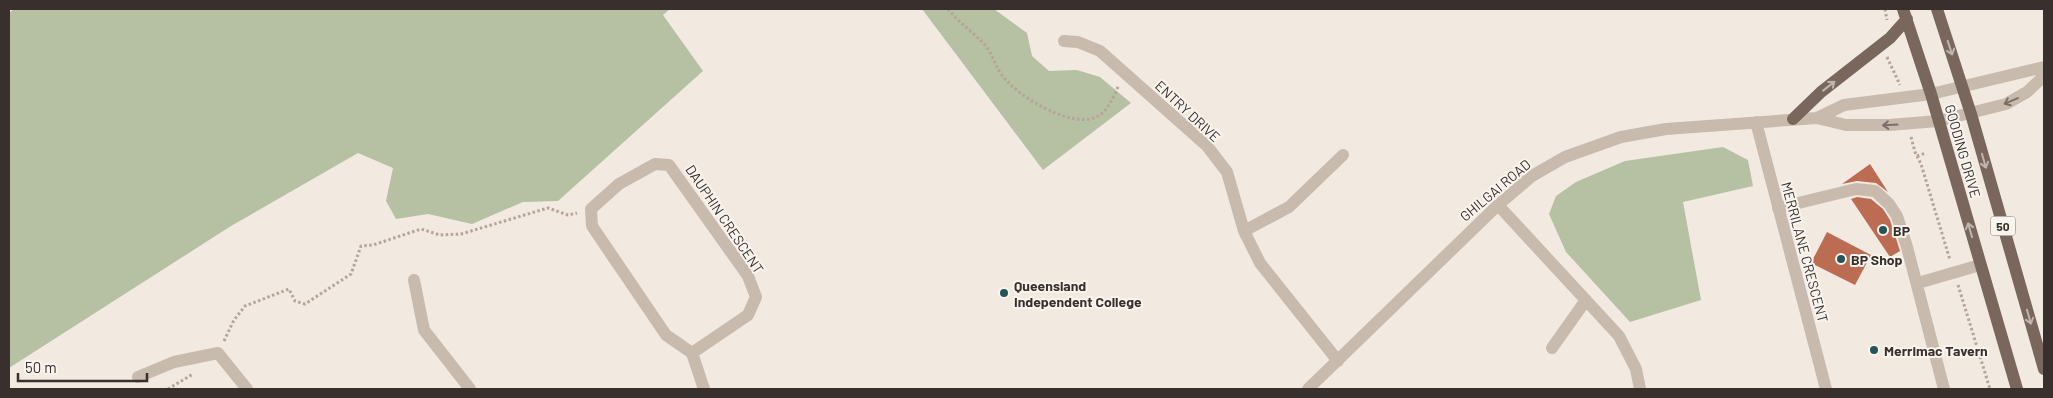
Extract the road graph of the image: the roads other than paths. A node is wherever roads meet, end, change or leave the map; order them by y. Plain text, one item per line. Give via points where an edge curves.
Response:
1 (1937, 9) edge
2 (1905, 14) edge
3 (1064, 40) dead end
4 (2044, 67) edge
5 (2044, 76) edge
6 (1962, 87) junction
7 (1931, 94) junction
8 (1971, 114) junction
9 (1817, 118) junction
10 (1793, 119) junction
11 (1938, 120) junction
12 (1756, 122) junction
13 (1343, 155) dead end
14 (1498, 205) junction
15 (1778, 208) junction
16 (1244, 232) junction
17 (1980, 265) junction
18 (414, 280) dead end
19 (1918, 283) junction
20 (1586, 300) junction
21 (1552, 348) dead end
22 (692, 353) junction
23 (1338, 361) junction
24 (2044, 369) edge
25 (138, 377) dead end
26 (247, 389) edge
27 (470, 389) edge
28 (704, 389) edge
29 (1308, 389) edge
30 (1640, 389) edge
31 (1826, 389) edge
32 (1944, 389) edge
33 (2017, 389) edge

1 -> 6 main road, GOODING DRIVE / 50
2 - 7 main road, GOODING DRIVE / 50
10 -> 2 main road via 1821,92 1890,38
3 - 16 street, ENTRY DRIVE via 1100,51 1207,146 1227,172
4 - 6 street, GHILGAI ROAD
5 -> 8 street, GHILGAI ROAD via 2019,98
6 - 7 street, GHILGAI ROAD
6 - 8 main road, GOODING DRIVE / 50
7 - 9 street, GHILGAI ROAD via 1844,105
7 - 11 main road, GOODING DRIVE / 50
8 - 11 street, GHILGAI ROAD
8 -> 24 main road, GOODING DRIVE / 50
9 - 10 street, GHILGAI ROAD
11 -> 9 street, GHILGAI ROAD via 1846,125
10 - 12 street, GHILGAI ROAD
17 -> 11 main road, GOODING DRIVE / 50
12 - 14 street, GHILGAI ROAD via 1643,132 1601,143 1545,168
12 - 15 street, MERRILANE CRESCENT
13 - 16 street via 1289,207
14 - 20 street
14 - 23 street, GHILGAI ROAD
15 - 19 street via 1856,189 1875,192 1897,216
15 - 31 street, MERRILANE CRESCENT
16 - 23 street, ENTRY DRIVE via 1260,263
17 - 19 street
17 - 33 main road, GOODING DRIVE / 50
18 - 27 street via 424,330
19 - 32 street
20 - 21 street
20 - 30 street via 1619,336 1636,369
22 - 22 street, DAUPHIN CRESCENT via 748,316 756,297 748,276 669,165 655,164 620,184 591,209 592,226 666,335
22 - 28 street
23 - 29 street, GHILGAI ROAD
25 - 26 street via 174,362 218,353

